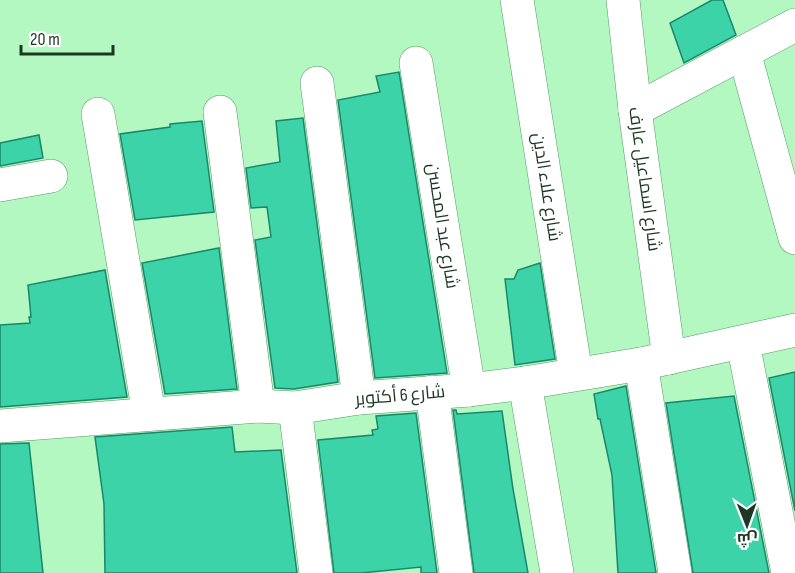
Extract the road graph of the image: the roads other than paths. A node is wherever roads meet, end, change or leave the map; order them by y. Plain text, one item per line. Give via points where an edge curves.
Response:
1 (517, 0) edge
2 (623, 0) edge
3 (795, 25) edge
4 (744, 52) junction
5 (416, 63) dead end
6 (317, 82) dead end
7 (635, 110) junction
8 (220, 112) dead end
9 (98, 114) dead end
10 (51, 176) dead end
11 (0, 184) edge
12 (795, 238) edge
13 (795, 330) edge
14 (743, 343) junction
15 (655, 361) junction
16 (576, 374) junction
17 (525, 383) junction
18 (469, 390) junction
19 (432, 392) junction
20 (358, 398) junction
21 (258, 406) junction
22 (295, 408) junction
23 (149, 414) junction
24 (0, 426) edge
25 (316, 573) edge
26 (456, 573) edge
27 (556, 573) edge
28 (675, 573) edge
29 (788, 573) edge

1 - 16 street, شارع علاء الدين
2 - 7 street, شارع اسماعيل عارف
3 - 4 street
4 - 7 street
4 - 12 street
5 - 18 street, شارع عبد المحسن
6 - 20 street
7 - 15 street, شارع اسماعيل عارف
8 - 21 street
9 - 23 street
10 - 11 street
13 - 14 street, شارع 6 أكتوبر
14 - 15 street, شارع 6 أكتوبر
14 - 29 street
15 - 16 street, شارع 6 أكتوبر
15 - 28 street, شارع اسماعيل عارف
16 - 17 street, شارع 6 أكتوبر
17 - 18 street, شارع 6 أكتوبر
17 - 27 street
18 - 19 street, شارع 6 أكتوبر
19 - 20 street, شارع 6 أكتوبر
19 - 26 street
20 - 22 street, شارع 6 أكتوبر
21 - 22 street, شارع 6 أكتوبر
21 - 23 street, شارع 6 أكتوبر
22 - 25 street
23 - 24 street, شارع 6 أكتوبر

